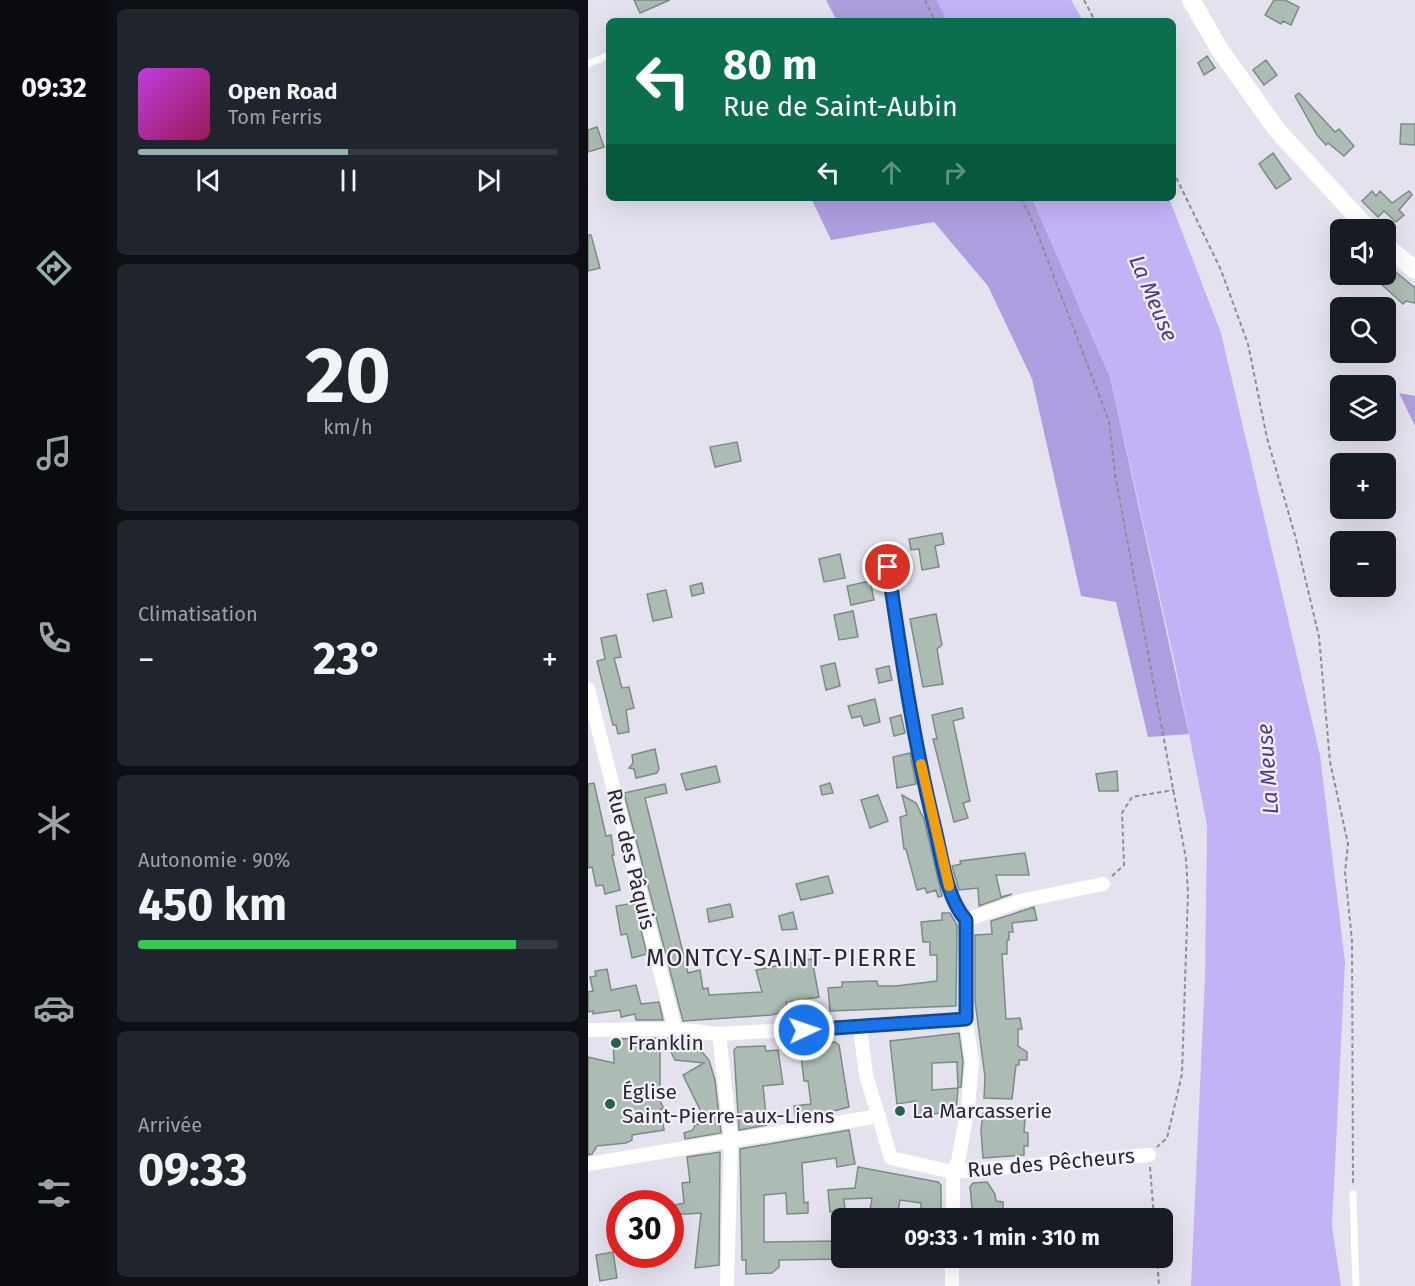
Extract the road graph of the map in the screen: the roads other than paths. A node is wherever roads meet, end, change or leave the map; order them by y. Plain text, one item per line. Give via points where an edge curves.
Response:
1 (1191, 0) edge
2 (606, 56) edge
3 (588, 63) edge
4 (1359, 219) edge
5 (1396, 254) edge
6 (1415, 270) edge
7 (888, 567) dead end
8 (588, 689) edge
9 (1103, 884) road end
10 (966, 920) junction
11 (966, 1019) junction
12 (860, 1027) junction
13 (675, 1029) junction
14 (588, 1030) edge
15 (719, 1034) junction
16 (879, 1116) junction
17 (731, 1139) junction
18 (1149, 1155) road end
19 (588, 1164) edge
20 (953, 1172) junction
21 (1353, 1194) road end
22 (953, 1208) edge
23 (952, 1268) edge
24 (728, 1286) edge
25 (952, 1286) edge
26 (1356, 1286) edge

1 - 4 street via 1220,50 1277,130
2 - 3 lane
5 - 6 street
7 - 10 street via 906,694 926,791 950,889 957,910
8 - 13 street, Rue des Pâquis
9 - 10 street via 1020,901
10 - 11 street
11 - 12 street
11 - 20 street via 972,1062 968,1107
12 - 15 street
12 - 16 street via 866,1075
13 - 14 street
13 - 15 street
15 - 17 street
16 - 17 street
16 - 20 street, Rue des Pêcheurs via 891,1158
17 - 19 street
17 - 24 street
18 - 20 street, Rue des Pêcheurs
20 - 22 street
21 - 26 lane
23 - 25 street

